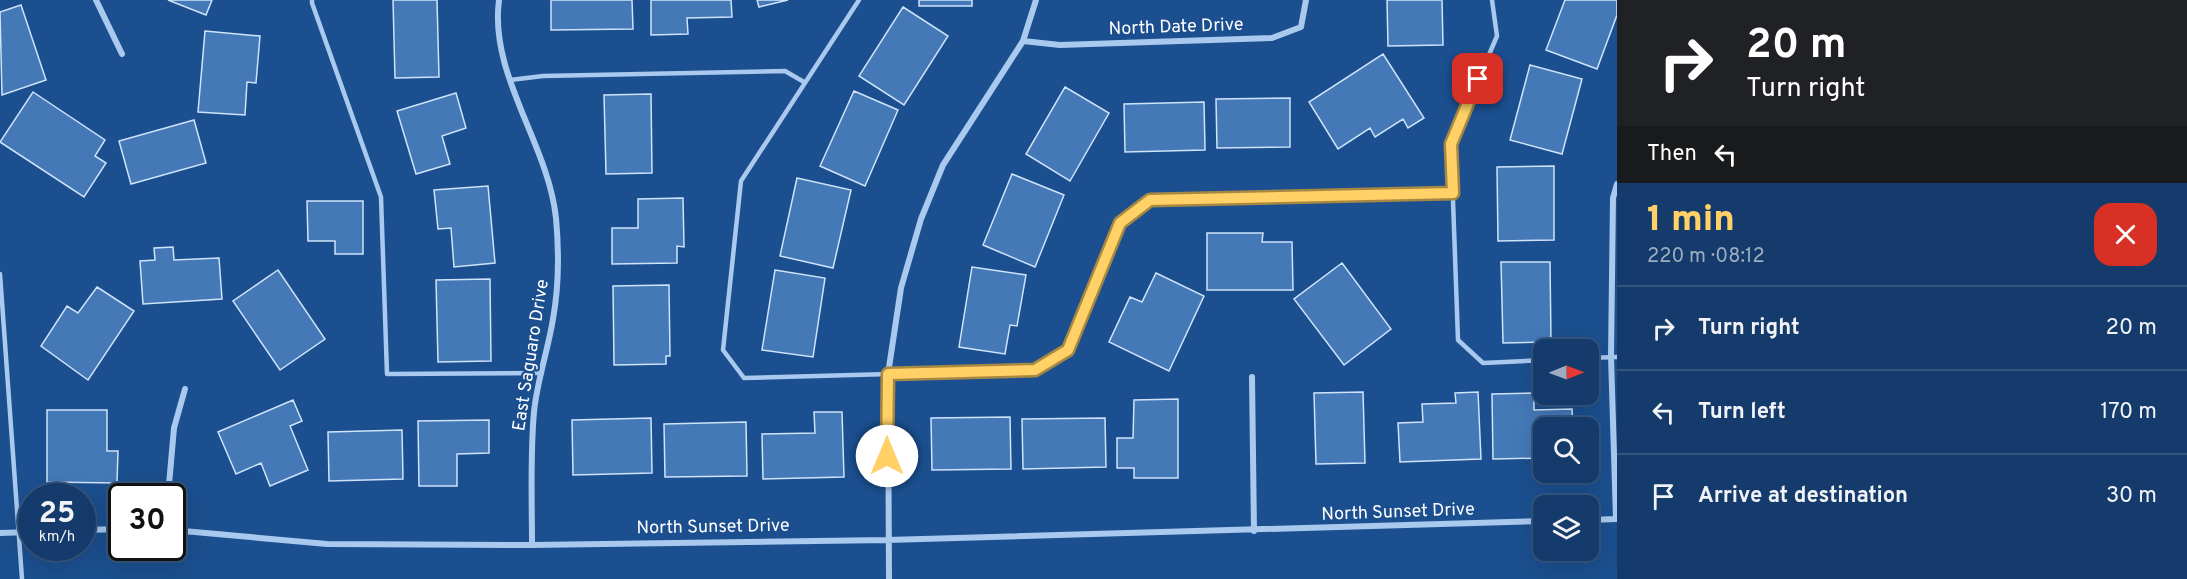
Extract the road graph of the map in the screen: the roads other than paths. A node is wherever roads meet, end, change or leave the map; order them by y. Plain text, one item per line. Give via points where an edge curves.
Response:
1 (96, 0) edge
2 (312, 0) edge
3 (499, 0) edge
4 (859, 0) edge
5 (1036, 0) edge
6 (1306, 0) edge
7 (1492, 0) edge
8 (1023, 41) junction
9 (122, 54) dead end
10 (510, 80) junction
11 (804, 82) junction
12 (1617, 184) edge
13 (1453, 193) junction
14 (0, 274) edge
15 (1614, 357) edge
16 (1599, 358) edge
17 (1533, 361) edge
18 (542, 373) junction
19 (888, 374) junction
20 (1252, 377) dead end
21 (184, 388) dead end
22 (169, 483) edge
23 (18, 506) edge
24 (1616, 519) edge
25 (1599, 520) edge
26 (1533, 521) edge
27 (186, 531) edge
28 (1254, 531) junction
29 (0, 532) edge
30 (18, 532) edge
31 (887, 540) junction
32 (532, 545) junction
33 (21, 561) edge
34 (22, 579) edge
35 (889, 579) edge

1 - 9 street
2 - 18 lane via 381,197 387,374
3 - 10 street, East Saguaro Drive via 498,39
4 - 11 lane
5 - 8 street
6 - 8 street, North Date Drive via 1301,27 1272,38 1060,45
7 - 13 lane via 1497,36 1451,144
8 - 19 street via 943,165 921,219 901,288
10 - 11 lane via 785,71
10 - 18 street, East Saguaro Drive via 547,172 555,217 558,269 554,317
11 - 19 lane via 741,181 723,350 744,378
12 - 15 street via 1613,198
13 - 17 lane via 1458,340 1483,363
13 - 19 lane via 1150,200 1120,223 1068,350 1035,370
14 - 23 lane
15 - 16 lane
15 - 24 street
18 - 32 street, East Saguaro Drive via 534,410
19 - 31 street
20 - 28 street
21 - 22 street via 174,428
24 - 25 street
26 - 28 street, North Sunset Drive
27 - 32 street, North Sunset Drive via 327,544
28 - 31 street, North Sunset Drive
29 - 30 street
31 - 32 street, North Sunset Drive
31 - 35 street
33 - 34 lane

